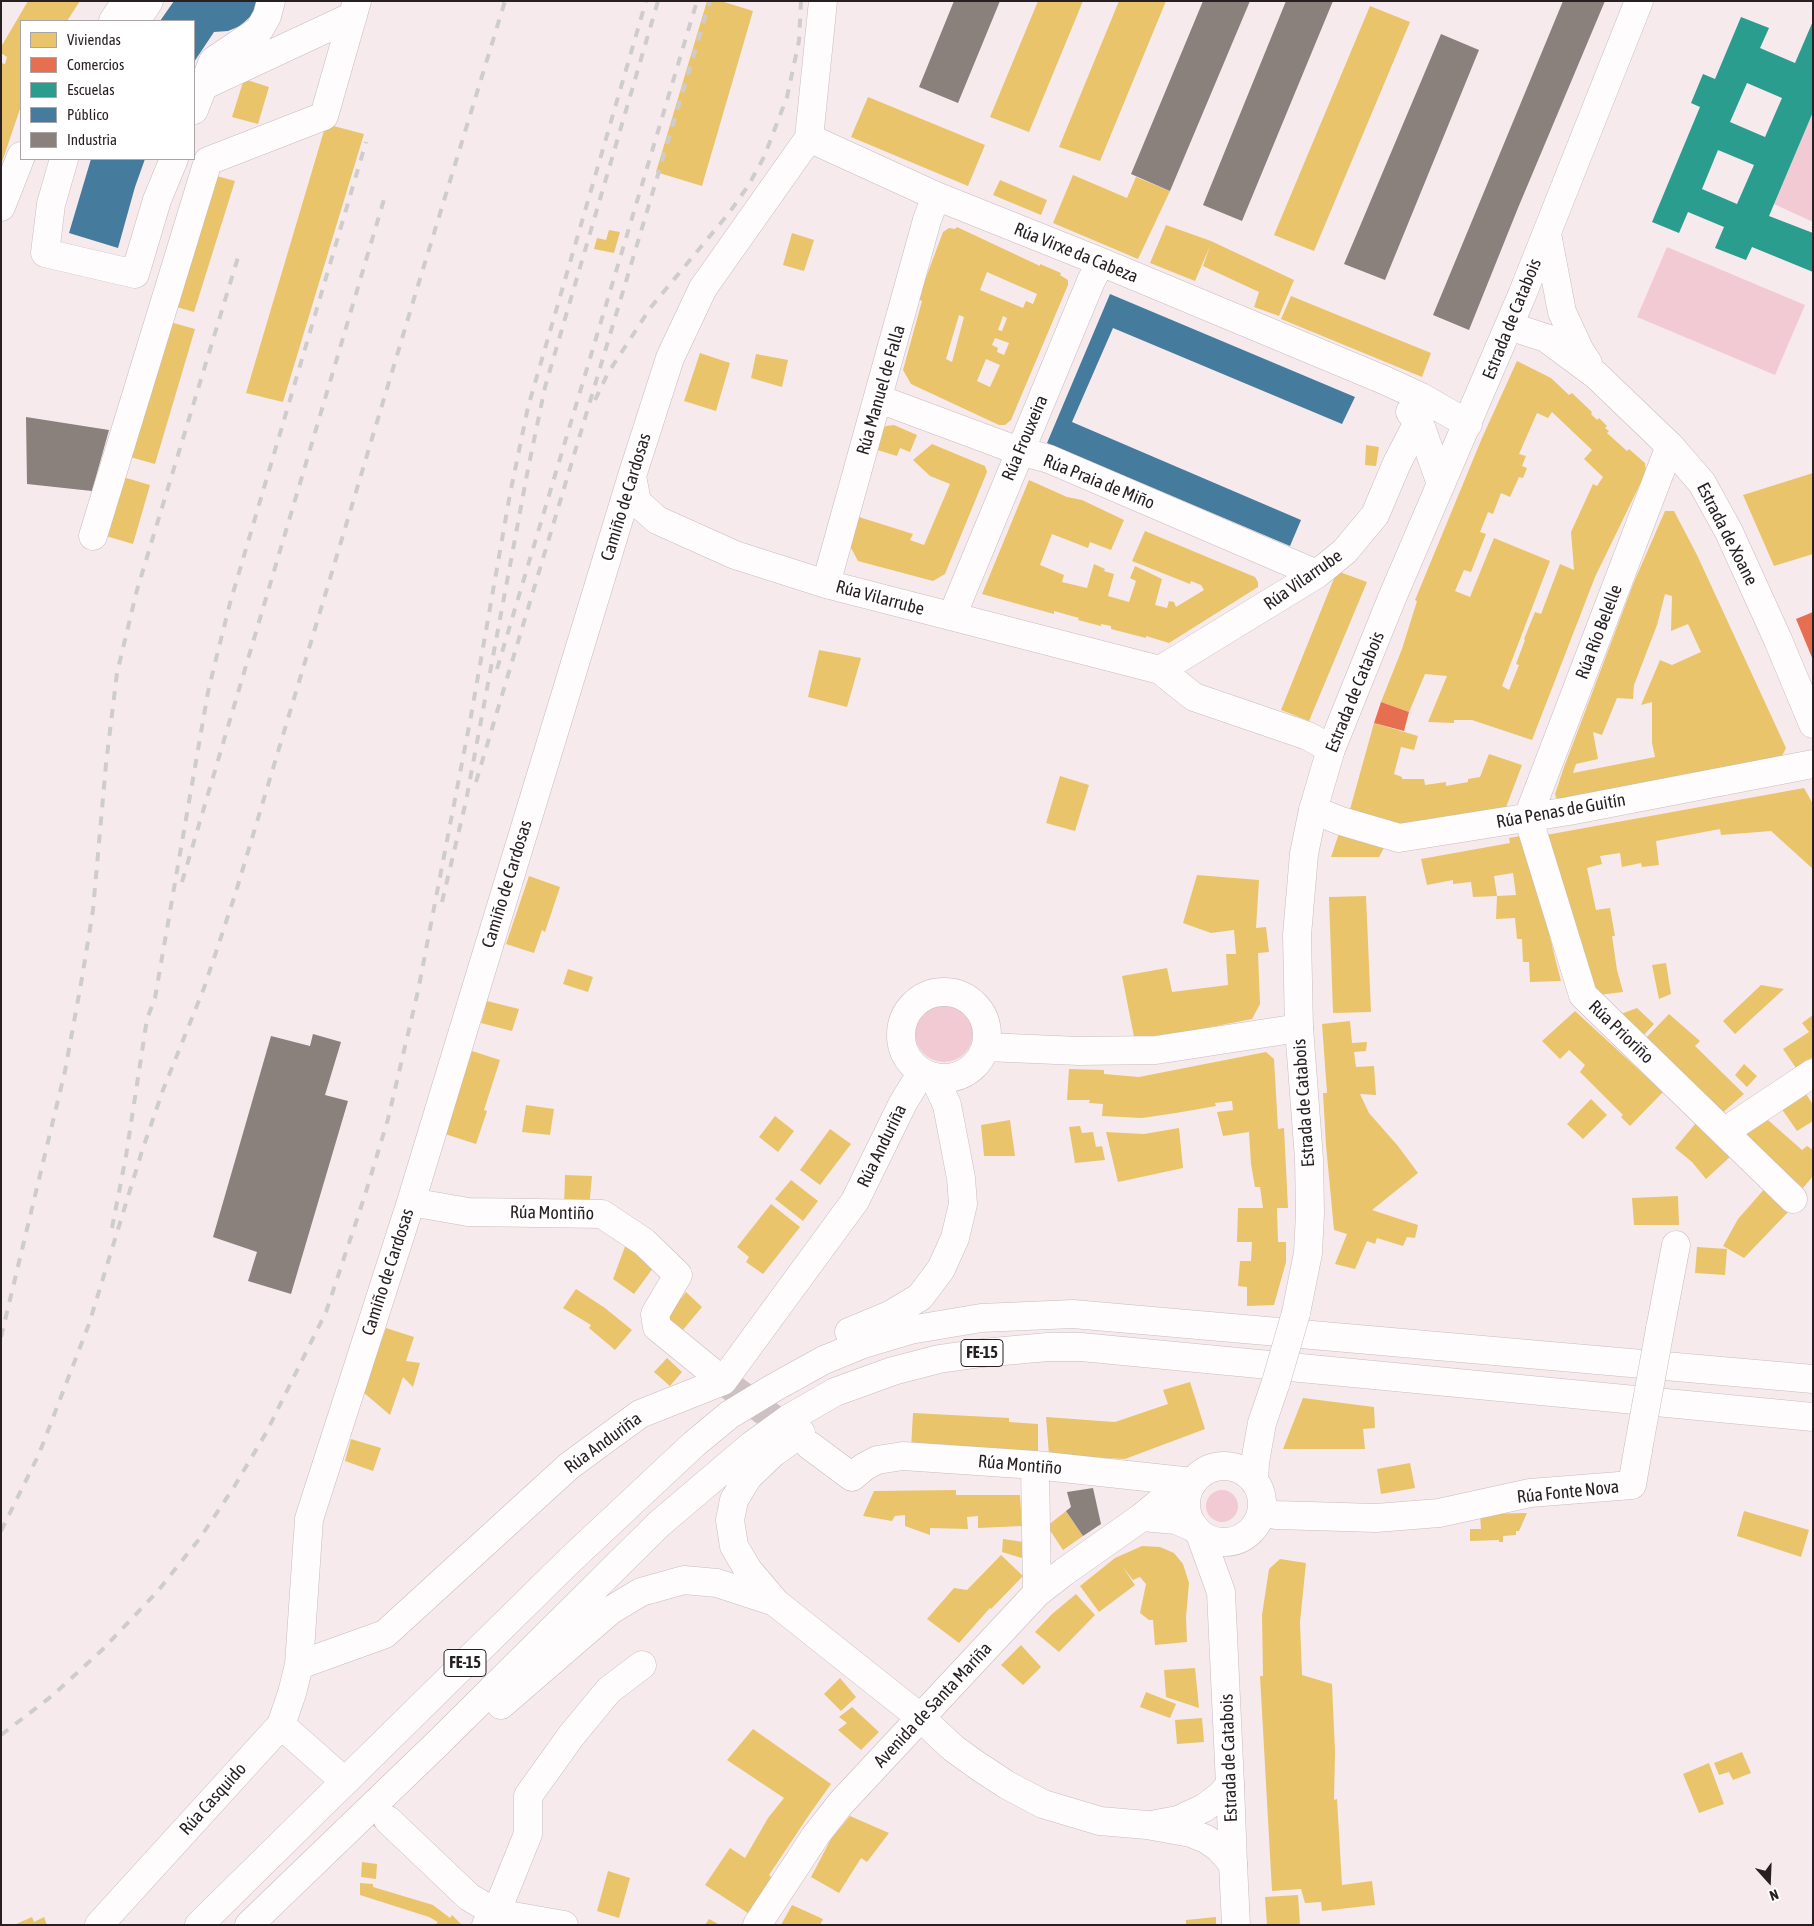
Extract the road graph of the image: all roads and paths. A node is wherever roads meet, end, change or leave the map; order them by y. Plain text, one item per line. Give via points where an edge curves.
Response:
1 (108, 1) edge
2 (126, 1) edge
3 (149, 1) edge
4 (272, 1) edge
5 (823, 1) edge
6 (1639, 1) edge
7 (355, 9) edge
8 (95, 20) edge
9 (114, 20) edge
10 (137, 20) edge
11 (198, 98) edge
12 (809, 138) junction
13 (20, 159) edge
14 (64, 160) edge
15 (174, 160) edge
16 (936, 196) junction
17 (1, 207) edge
18 (1547, 233) junction
19 (1101, 262) junction
20 (1522, 295) junction
21 (1562, 312) junction
22 (1509, 326) junction
23 (1596, 375) junction
24 (1384, 380) junction
25 (878, 399) junction
26 (1468, 424) junction
27 (1421, 427) junction
28 (1670, 446) junction
29 (1019, 451) junction
30 (632, 476) junction
31 (1442, 484) junction
32 (94, 536) dead end
33 (1317, 574) junction
34 (826, 584) junction
35 (952, 616) junction
36 (1160, 670) junction
37 (1813, 724) edge
38 (1331, 749) junction
39 (1813, 764) edge
40 (1313, 810) junction
41 (1528, 817) junction
42 (1299, 1028) junction
43 (986, 1046) junction
44 (1813, 1073) edge
45 (928, 1074) junction
46 (1724, 1132) junction
47 (1793, 1199) dead end
48 (411, 1202) junction
49 (1676, 1245) dead end
50 (1048, 1347) junction
51 (1813, 1379) edge
52 (723, 1381) junction
53 (1813, 1417) edge
54 (1262, 1423) junction
55 (809, 1445) tunnel mouth
56 (1036, 1465) junction
57 (1227, 1467) junction
58 (1254, 1481) junction
59 (1192, 1483) junction
60 (1262, 1511) junction
61 (1142, 1517) junction
62 (1197, 1531) junction
63 (1245, 1536) junction
64 (570, 1560) junction
65 (1221, 1592) junction
66 (1037, 1593) junction
67 (776, 1603) junction
68 (299, 1665) junction
69 (642, 1666) dead end
70 (921, 1718) junction
71 (281, 1725) junction
72 (333, 1771) tunnel mouth
73 (1230, 1785) junction
74 (388, 1820) tunnel mouth
75 (1147, 1825) junction
76 (330, 1847) junction
77 (1233, 1864) junction
78 (491, 1919) edge
79 (99, 1925) edge
80 (199, 1925) edge
81 (249, 1925) edge
82 (564, 1925) edge
83 (757, 1925) edge
84 (1236, 1925) edge

1 - 8 main road
2 - 9 main road
3 - 10 main road
4 - 11 main road via 259,30 213,61
5 - 12 main road
6 - 18 main road, Estrada de Catabois
7 - 11 main road
7 - 32 main road via 324,116 208,161
12 - 16 main road, Rúa Virxe da Cabeza
12 - 30 main road, Camiño de Cardosas via 703,288 670,358
13 - 17 main road
14 - 15 main road via 51,204 44,253 135,274
16 - 19 main road, Rúa Virxe da Cabeza
16 - 25 main road, Rúa Manuel de Falla
18 - 20 main road, Estrada de Catabois
18 - 21 main road
19 - 24 main road, Rúa Virxe da Cabeza
19 - 29 main road, Rúa Frouxeira
20 - 21 main road via 1550,302
20 - 22 main road, Estrada de Catabois
21 - 23 main road via 1580,351
22 - 23 main road via 1546,338
22 - 26 main road, Estrada de Catabois
23 - 28 main road, Estrada de Xoane
24 - 26 main road, Rúa Virxe da Cabeza via 1421,396
24 - 27 main road
25 - 29 main road, Rúa Praia de Miño
25 - 34 main road, Rúa Manuel de Falla
26 - 31 main road, Estrada de Catabois
27 - 31 main road
27 - 33 main road, Rúa Vilarrube via 1413,432 1396,463 1375,515 1345,551
28 - 37 main road, Estrada de Xoane via 1716,505
28 - 41 main road, Rúa Río Belelle
29 - 33 main road, Rúa Praia de Miño via 1049,459
29 - 35 main road, Rúa Frouxeira
30 - 34 main road, Rúa Vilarrube via 638,502 657,520 735,555
30 - 48 main road, Camiño de Cardosas
31 - 38 main road, Estrada de Catabois
33 - 36 main road, Rúa Vilarrube
34 - 35 main road, Rúa Vilarrube
35 - 36 main road, Rúa Vilarrube
36 - 38 main road, Rúa Vilarrube via 1194,697 1308,736
38 - 40 main road, Estrada de Catabois
39 - 41 main road, Rúa Penas de Guitín
40 - 41 main road, Rúa Penas de Guitín via 1399,838
40 - 42 main road, Estrada de Catabois via 1304,854 1297,936
41 - 46 main road, Rúa Prioriño via 1583,995
42 - 43 main road via 1156,1050 1079,1051
42 - 54 main road, Estrada de Catabois, bridge via 1309,1159 1308,1253 1296,1313
43 - 45 main road via 976,1063 960,1075 947,1078
43 - 45 main road via 984,1017 963,996 949,992 934,993 920,999 903,1022 901,1037 904,1052 912,1064
44 - 46 main road
45 - 52 main road, Rúa Anduriña via 902,1103 855,1201
45 - 64 main road via 947,1105 958,1157 963,1204 955,1238 942,1268 920,1297 890,1315 825,1341 722,1406 647,1474
46 - 47 main road, Rúa Prioriño
48 - 52 main road, Rúa Montiño via 468,1212 602,1214 644,1242 678,1275 654,1314 657,1328
48 - 68 main road, Camiño de Cardosas via 309,1519
49 - 60 main road, Rúa Fonte Nova, bridge via 1632,1485 1530,1493 1439,1513 1376,1518 1276,1515
50 - 53 main road, FE-15 via 1090,1348
50 - 67 main road via 1010,1360 953,1370 894,1386 810,1426 773,1453 748,1477 734,1500 730,1520 734,1546 748,1570
50 - 76 main road, FE-15 via 939,1358 892,1371 834,1392 752,1445 659,1524
51 - 64 main road, FE-15 via 1073,1314 980,1318 910,1330 863,1344 824,1360 775,1387 729,1415 694,1444
52 - 68 main road, Rúa Anduriña via 640,1414 569,1466 385,1634
54 - 57 main road, Estrada de Catabois
54 - 58 main road, Estrada de Catabois
55 - 56 main road, Rúa Montiño via 852,1477 877,1460 903,1456
56 - 59 main road, Rúa Montiño
56 - 66 main road
57 - 58 main road via 1243,1471
57 - 59 main road via 1210,1468
58 - 60 main road via 1261,1496
59 - 61 main road, Avenida de Santa Mariña via 1166,1497
59 - 62 main road via 1185,1506
60 - 63 main road via 1256,1525
61 - 62 main road via 1176,1520
61 - 66 main road, Avenida de Santa Mariña
62 - 63 main road via 1214,1542 1231,1542
62 - 65 main road, Estrada de Catabois
63 - 65 main road, Estrada de Catabois
64 - 80 main road, FE-15
65 - 73 main road, Estrada de Catabois
66 - 70 main road, Avenida de Santa Mariña
67 - 70 main road
67 - 76 main road via 717,1583 701,1581 684,1580 641,1592 611,1610 402,1790
68 - 71 main road
69 - 78 main road via 609,1690 570,1736 528,1796 528,1834
70 - 75 main road via 978,1766 1043,1804 1100,1821
70 - 83 main road, Avenida de Santa Mariña via 816,1835
71 - 72 main road
71 - 79 main road, Rúa Casquido
73 - 75 main road via 1204,1808 1178,1820
73 - 77 main road, Estrada de Catabois
74 - 78 main road
75 - 77 main road via 1206,1839
76 - 81 main road, FE-15
77 - 84 main road, Estrada de Catabois
78 - 82 main road

